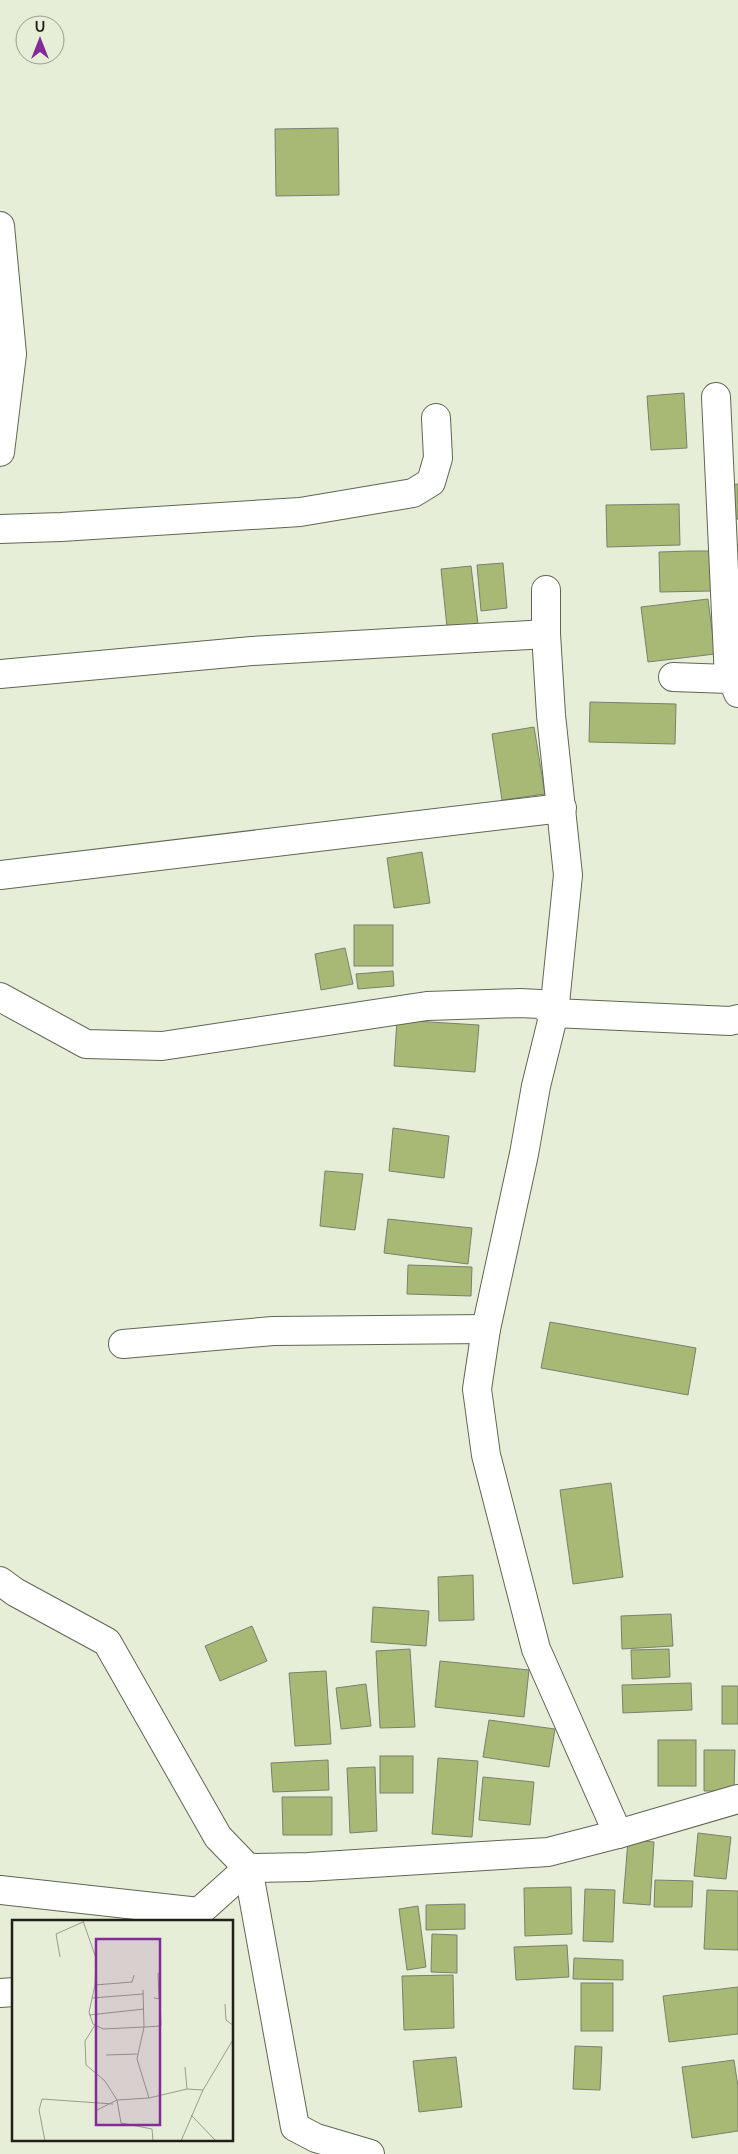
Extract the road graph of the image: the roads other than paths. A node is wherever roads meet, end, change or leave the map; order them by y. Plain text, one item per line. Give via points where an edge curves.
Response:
1 (0, 226) edge
2 (716, 397) dead end
3 (436, 418) dead end
4 (0, 452) edge
5 (0, 530) edge
6 (546, 590) dead end
7 (546, 634) junction
8 (0, 674) edge
9 (673, 677) dead end
10 (733, 687) edge
11 (562, 808) junction
12 (0, 875) edge
13 (0, 997) edge
14 (554, 1013) junction
15 (738, 1019) edge
16 (486, 1329) junction
17 (123, 1344) dead end
18 (0, 1581) edge
19 (738, 1799) edge
20 (618, 1834) junction
21 (248, 1868) junction
22 (0, 1890) edge
23 (191, 1917) edge
24 (370, 2154) edge

1 - 4 street via 12,354
2 - 10 street
3 - 5 street via 438,458 431,482 413,493 300,512
6 - 7 street
7 - 8 street via 252,651
7 - 11 street
9 - 10 street
11 - 12 street
11 - 14 street via 568,875
13 - 14 street via 86,1044 162,1046 427,1006 520,1002 540,1004
14 - 15 street
14 - 16 street
16 - 17 street via 273,1331
16 - 20 street via 477,1389 486,1456 536,1649
18 - 21 street via 107,1642 218,1836
19 - 20 street
20 - 21 street via 548,1852
21 - 23 street
21 - 24 street via 295,2127 316,2138
22 - 23 street

